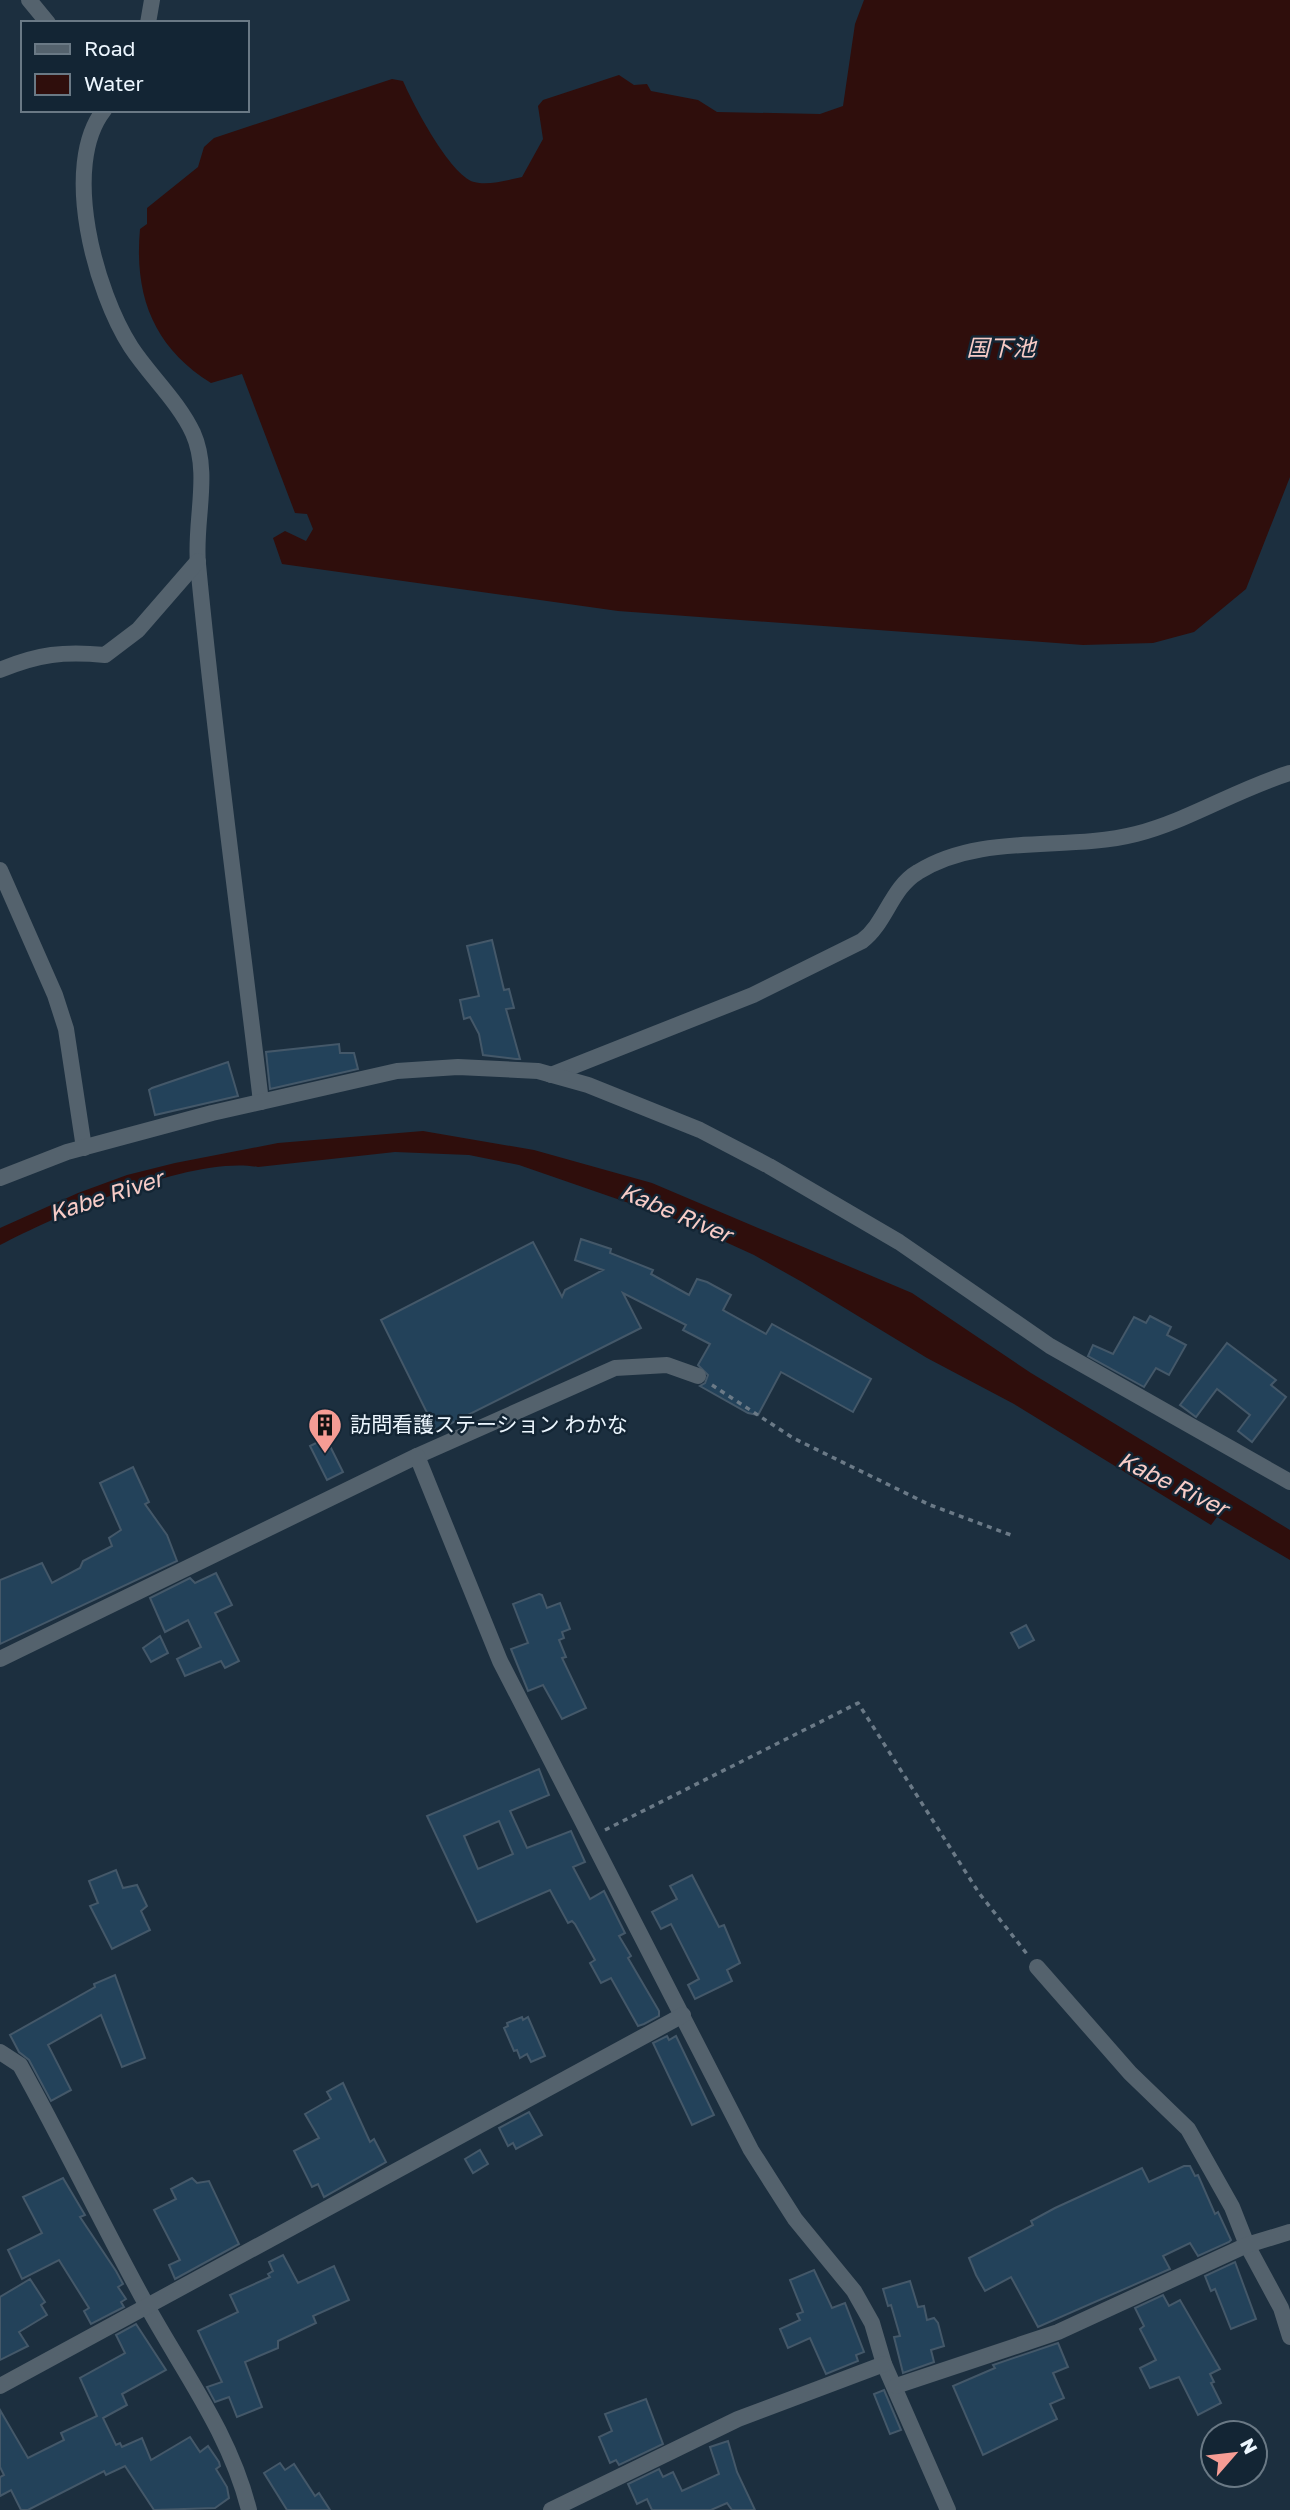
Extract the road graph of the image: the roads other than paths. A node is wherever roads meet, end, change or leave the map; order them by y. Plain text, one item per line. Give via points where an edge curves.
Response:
1 (29, 0) edge
2 (152, 0) edge
3 (46, 21) edge
4 (148, 21) edge
5 (100, 112) edge
6 (198, 561) junction
7 (0, 670) edge
8 (1290, 773) edge
9 (0, 870) edge
10 (551, 1074) junction
11 (261, 1102) junction
12 (84, 1148) junction
13 (0, 1178) edge
14 (698, 1376) road end
15 (416, 1456) junction
16 (1290, 1482) edge
17 (0, 1659) edge
18 (1037, 1967) road end
19 (683, 2015) junction
20 (0, 2052) edge
21 (1290, 2232) edge
22 (1247, 2245) junction
23 (147, 2306) junction
24 (1290, 2337) edge
25 (884, 2364) junction
26 (0, 2386) edge
27 (896, 2386) junction
28 (249, 2510) edge
29 (551, 2510) edge
30 (948, 2510) edge

1 - 3 street
2 - 4 street
5 - 6 street via 87,150 84,210 115,320 193,434 200,458
6 - 7 street via 138,630 104,656 64,652
6 - 11 street
8 - 10 street via 1137,834 1090,843 955,854 902,884 875,931 862,941 753,995
9 - 12 street via 66,1029
10 - 11 street via 458,1067 397,1071
10 - 16 street via 700,1130 769,1166 899,1242 1050,1346
11 - 12 street
12 - 13 street
14 - 15 street via 667,1365 615,1368
15 - 17 street
15 - 19 street via 500,1661
18 - 22 street via 1130,2073 1188,2129 1232,2207
19 - 23 street
19 - 25 street via 751,2150 872,2323
20 - 23 street via 20,2065
21 - 22 street
22 - 24 street via 1281,2308
22 - 27 street via 1058,2332
23 - 26 street
23 - 28 street via 220,2430
25 - 27 street
25 - 29 street via 738,2419
27 - 30 street

